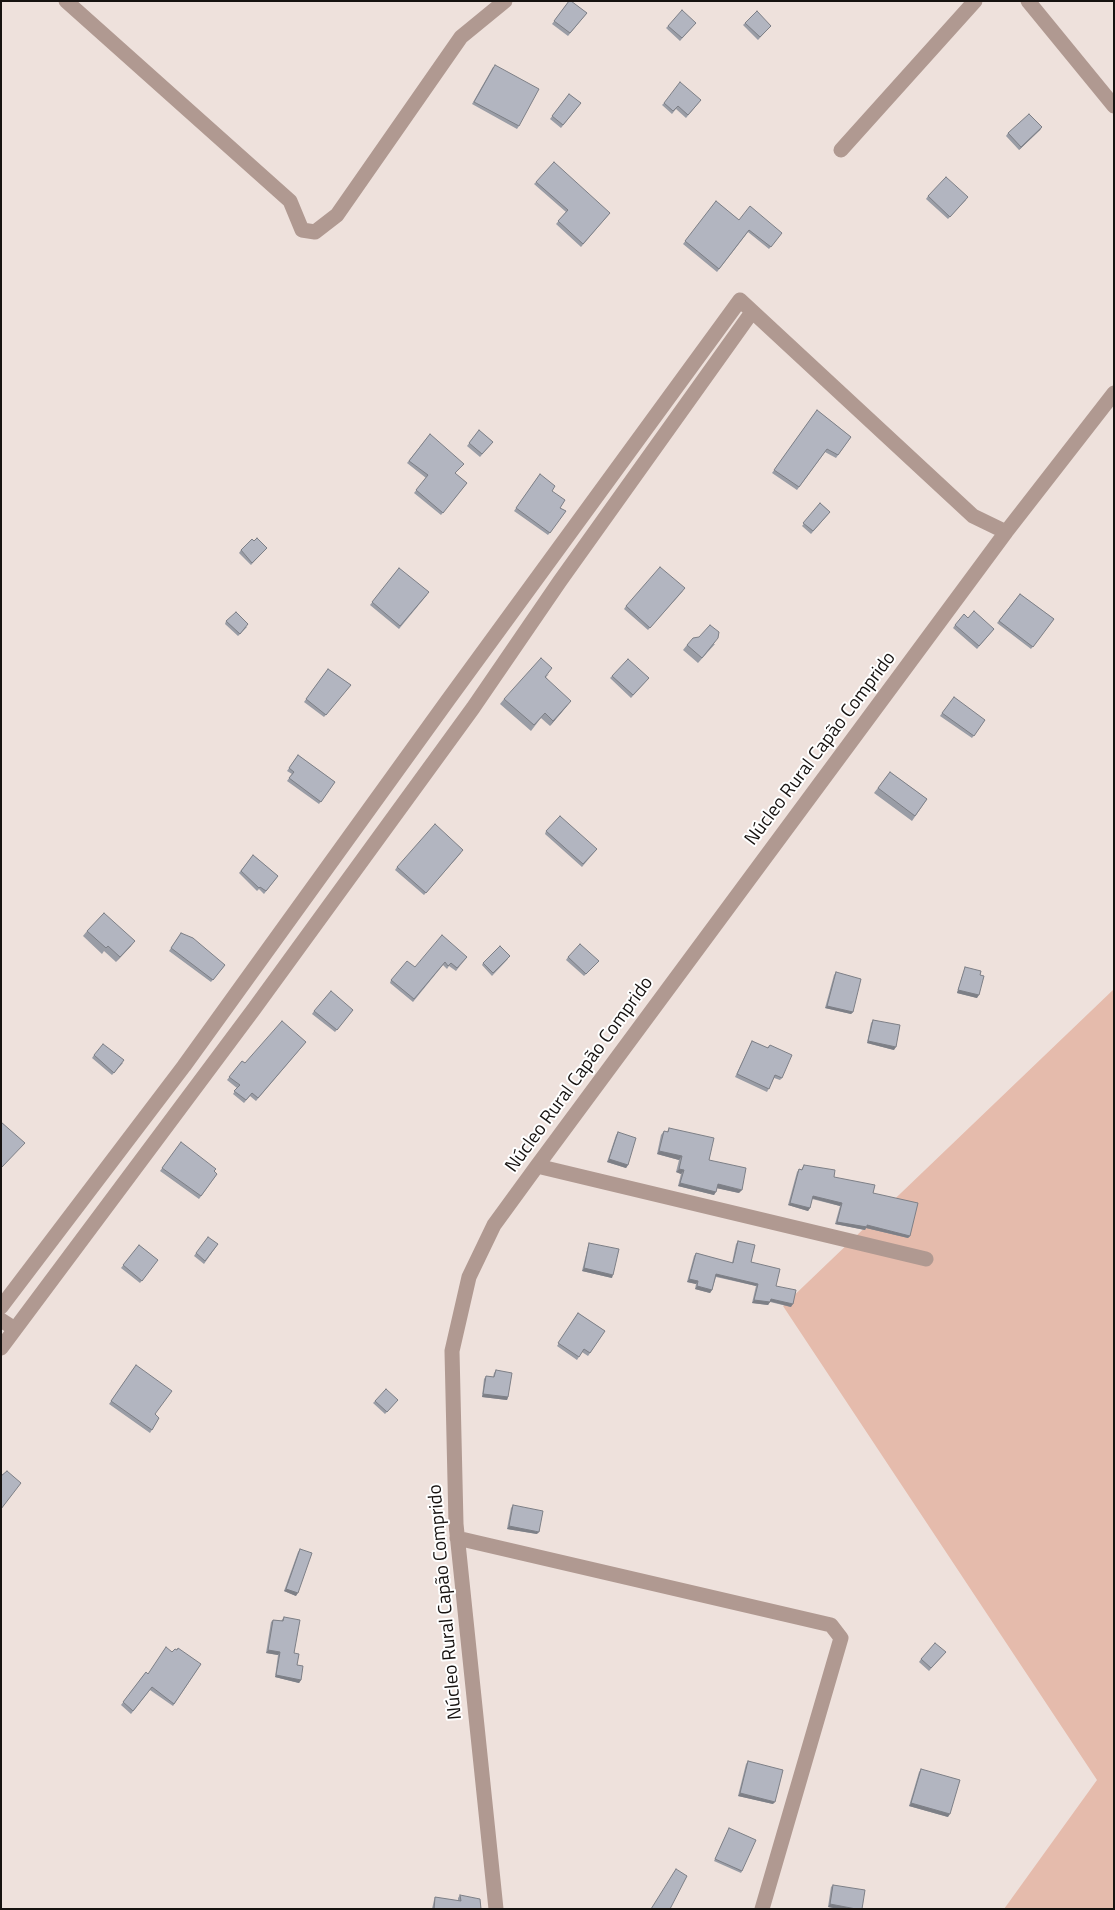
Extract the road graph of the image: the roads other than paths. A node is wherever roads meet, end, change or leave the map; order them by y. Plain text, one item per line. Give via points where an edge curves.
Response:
1 (66, 1) edge
2 (505, 1) edge
3 (975, 1) edge
4 (1028, 1) edge
5 (1114, 106) edge
6 (840, 150) dead end
7 (752, 312) junction
8 (1114, 393) edge
9 (1006, 532) junction
10 (394, 775) junction
11 (414, 788) junction
12 (537, 1166) junction
13 (926, 1260) dead end
14 (1, 1307) edge
15 (1, 1320) edge
16 (15, 1329) junction
17 (1, 1348) edge
18 (457, 1538) junction
19 (496, 1909) edge
20 (762, 1909) edge

1 - 2 street via 290,201 302,230 315,232 337,215 461,37
3 - 6 street
4 - 5 street
7 - 9 street via 973,516
7 - 10 street via 740,300
7 - 11 street
8 - 9 street, Núcleo Rural Capão Comprido
9 - 12 street, Núcleo Rural Capão Comprido
10 - 11 street
10 - 14 street via 184,1066
11 - 16 street
12 - 13 street
12 - 18 street, Núcleo Rural Capão Comprido via 494,1225 469,1277 452,1351
15 - 16 street
16 - 17 street
18 - 19 street, Núcleo Rural Capão Comprido
18 - 20 street via 831,1625 841,1638

